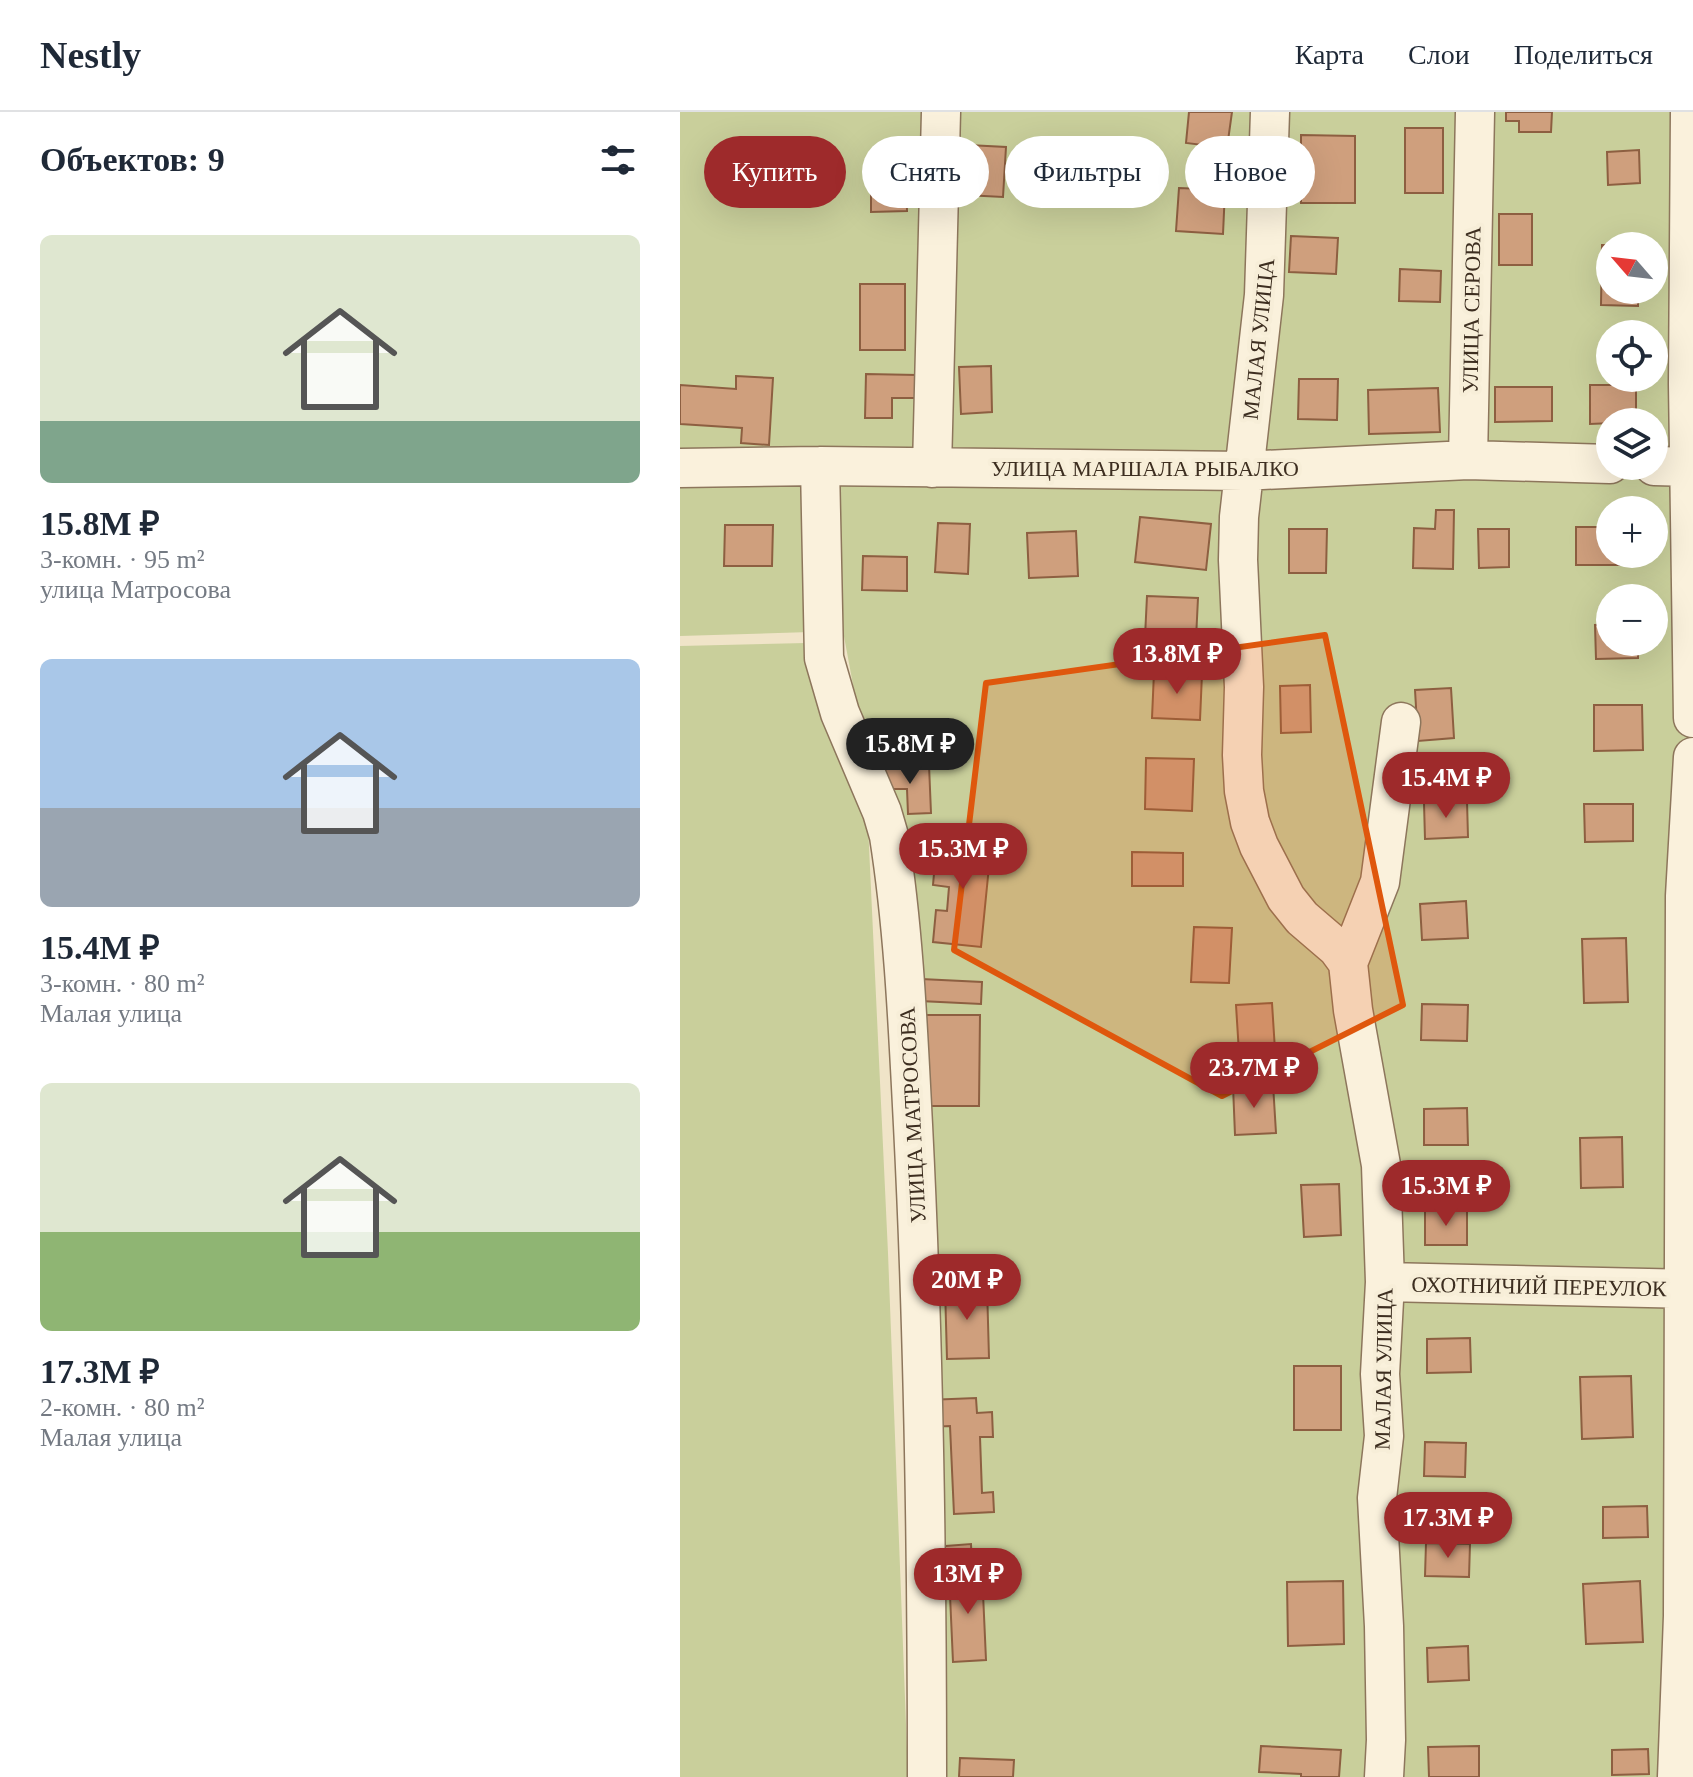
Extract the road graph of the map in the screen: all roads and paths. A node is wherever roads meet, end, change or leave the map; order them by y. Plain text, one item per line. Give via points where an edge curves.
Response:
1 (941, 112) edge
2 (1270, 112) edge
3 (1475, 112) edge
4 (1690, 112) edge
5 (1468, 460) junction
6 (1596, 464) edge
7 (820, 466) junction
8 (1679, 467) edge
9 (680, 468) edge
10 (932, 468) junction
11 (1243, 471) junction
12 (1693, 718) edge
13 (1401, 722) dead end
14 (1693, 757) edge
15 (1348, 963) junction
16 (1385, 1282) junction
17 (1688, 1289) edge
18 (927, 1777) edge
19 (1384, 1777) edge
20 (1677, 1777) edge

1 - 10 street
2 - 11 street, МАЛАЯ УЛИЦА via 1265,279
3 - 5 street, УЛИЦА СЕРОВА
4 - 8 street
5 - 6 street, УЛИЦА МАРШАЛА РЫБАЛКО
5 - 11 street, УЛИЦА МАРШАЛА РЫБАЛКО
7 - 9 street, УЛИЦА МАРШАЛА РЫБАЛКО
7 - 10 street, УЛИЦА МАРШАЛА РЫБАЛКО
7 - 18 street, УЛИЦА МАТРОСОВА via 824,658 889,836 909,1040 922,1336
8 - 12 street
10 - 11 street, УЛИЦА МАРШАЛА РЫБАЛКО
11 - 15 street, МАЛАЯ УЛИЦА via 1238,560 1242,755 1250,822 1286,898
13 - 15 street, МАЛАЯ УЛИЦА via 1380,882
14 - 17 street via 1685,896
15 - 16 street, МАЛАЯ УЛИЦА via 1381,1165
16 - 17 street, ОХОТНИЧИЙ ПЕРЕУЛОК
16 - 19 street, МАЛАЯ УЛИЦА via 1380,1353 1384,1436 1377,1498
17 - 20 street

